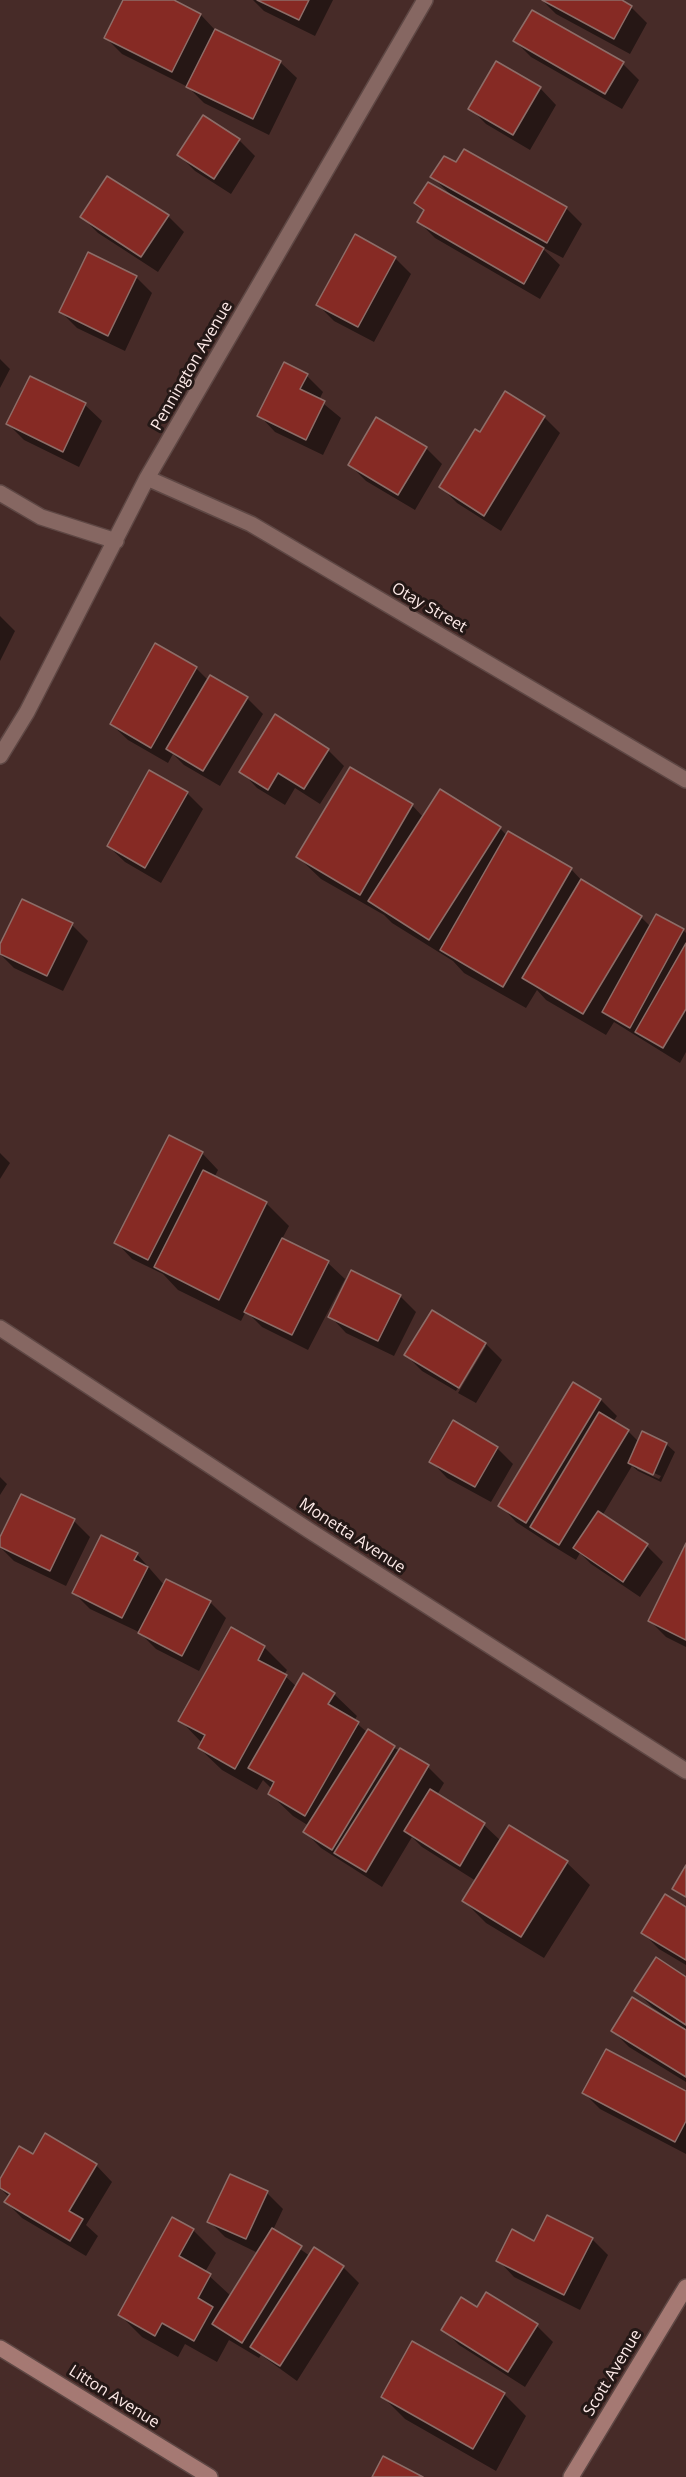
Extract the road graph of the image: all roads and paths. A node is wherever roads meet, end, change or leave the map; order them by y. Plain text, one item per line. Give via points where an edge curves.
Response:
1 (425, 0) edge
2 (147, 478) junction
3 (0, 493) edge
4 (116, 541) junction
5 (0, 756) edge
6 (686, 780) edge
7 (0, 1328) edge
8 (686, 1771) edge
9 (686, 2287) edge
10 (0, 2348) edge
11 (210, 2477) edge
12 (571, 2477) edge

1 - 2 street, Pennington Avenue
2 - 4 street, Pennington Avenue
2 - 6 street, Otay Street via 252,524
3 - 4 street via 41,516
4 - 5 street, Pennington Avenue
7 - 8 street, Monetta Avenue
9 - 12 street, Scott Avenue
10 - 11 street, Litton Avenue

